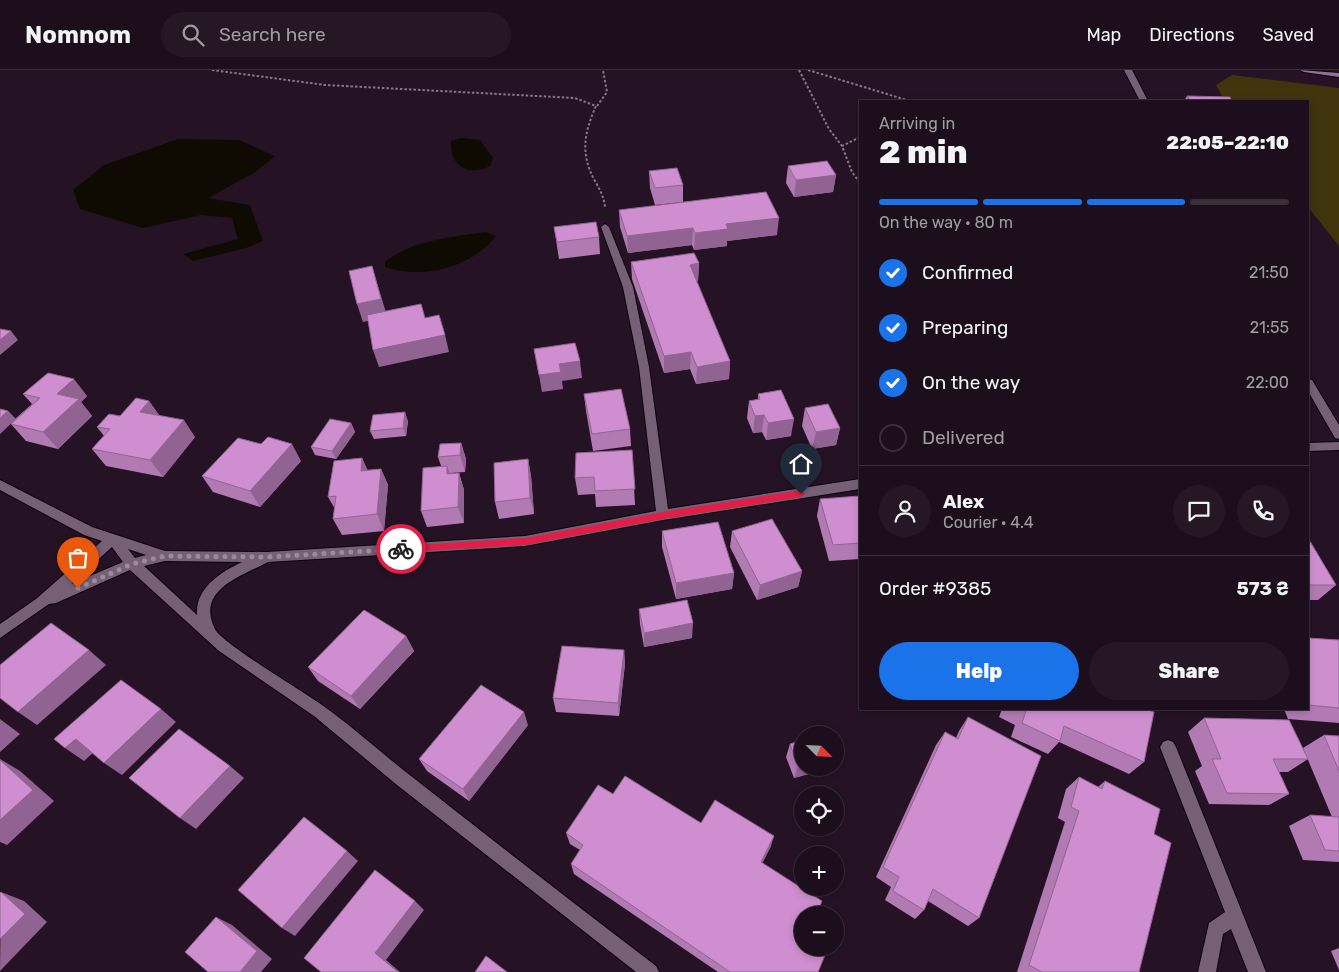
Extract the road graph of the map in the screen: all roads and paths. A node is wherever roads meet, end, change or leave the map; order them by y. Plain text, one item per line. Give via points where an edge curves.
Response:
1 (212, 70) edge
2 (603, 70) edge
3 (799, 70) edge
4 (808, 70) edge
5 (1128, 70) edge
6 (1304, 70) edge
7 (1339, 75) edge
8 (907, 100) edge
9 (1143, 100) edge
10 (596, 106) junction
11 (859, 138) edge
12 (842, 146) junction
13 (859, 182) edge
14 (605, 227) joint
15 (1309, 385) edge
16 (1339, 435) edge
17 (1339, 446) edge
18 (1309, 448) edge
19 (859, 484) edge
20 (0, 485) edge
21 (663, 515) junction
22 (113, 539) junction
23 (165, 556) junction
24 (267, 557) junction
25 (132, 564) junction
26 (41, 603) junction
27 (208, 631) junction
28 (0, 632) edge
29 (1168, 747) dead end
30 (1235, 916) junction
31 (650, 972) edge
32 (1207, 972) edge
33 (1257, 972) edge

1 - 10 path via 325,85 574,98
2 - 10 path via 607,92
3 - 12 path via 829,129
4 - 8 path
5 - 9 street
6 - 7 main road
10 - 14 path via 584,131 584,155 605,199
11 - 12 path
12 - 13 path
14 - 21 street via 628,287 644,367
15 - 16 street
17 - 18 street
19 - 21 street
20 - 22 street via 88,531
21 - 24 street via 525,541
22 - 23 street
22 - 25 street
22 - 26 street
23 - 24 street
23 - 25 street
24 - 27 street via 229,574 209,593 203,608
25 - 26 street
25 - 27 street
26 - 28 street
27 - 31 street via 224,647 319,711
29 - 30 street
30 - 32 street via 1215,929
30 - 33 street

